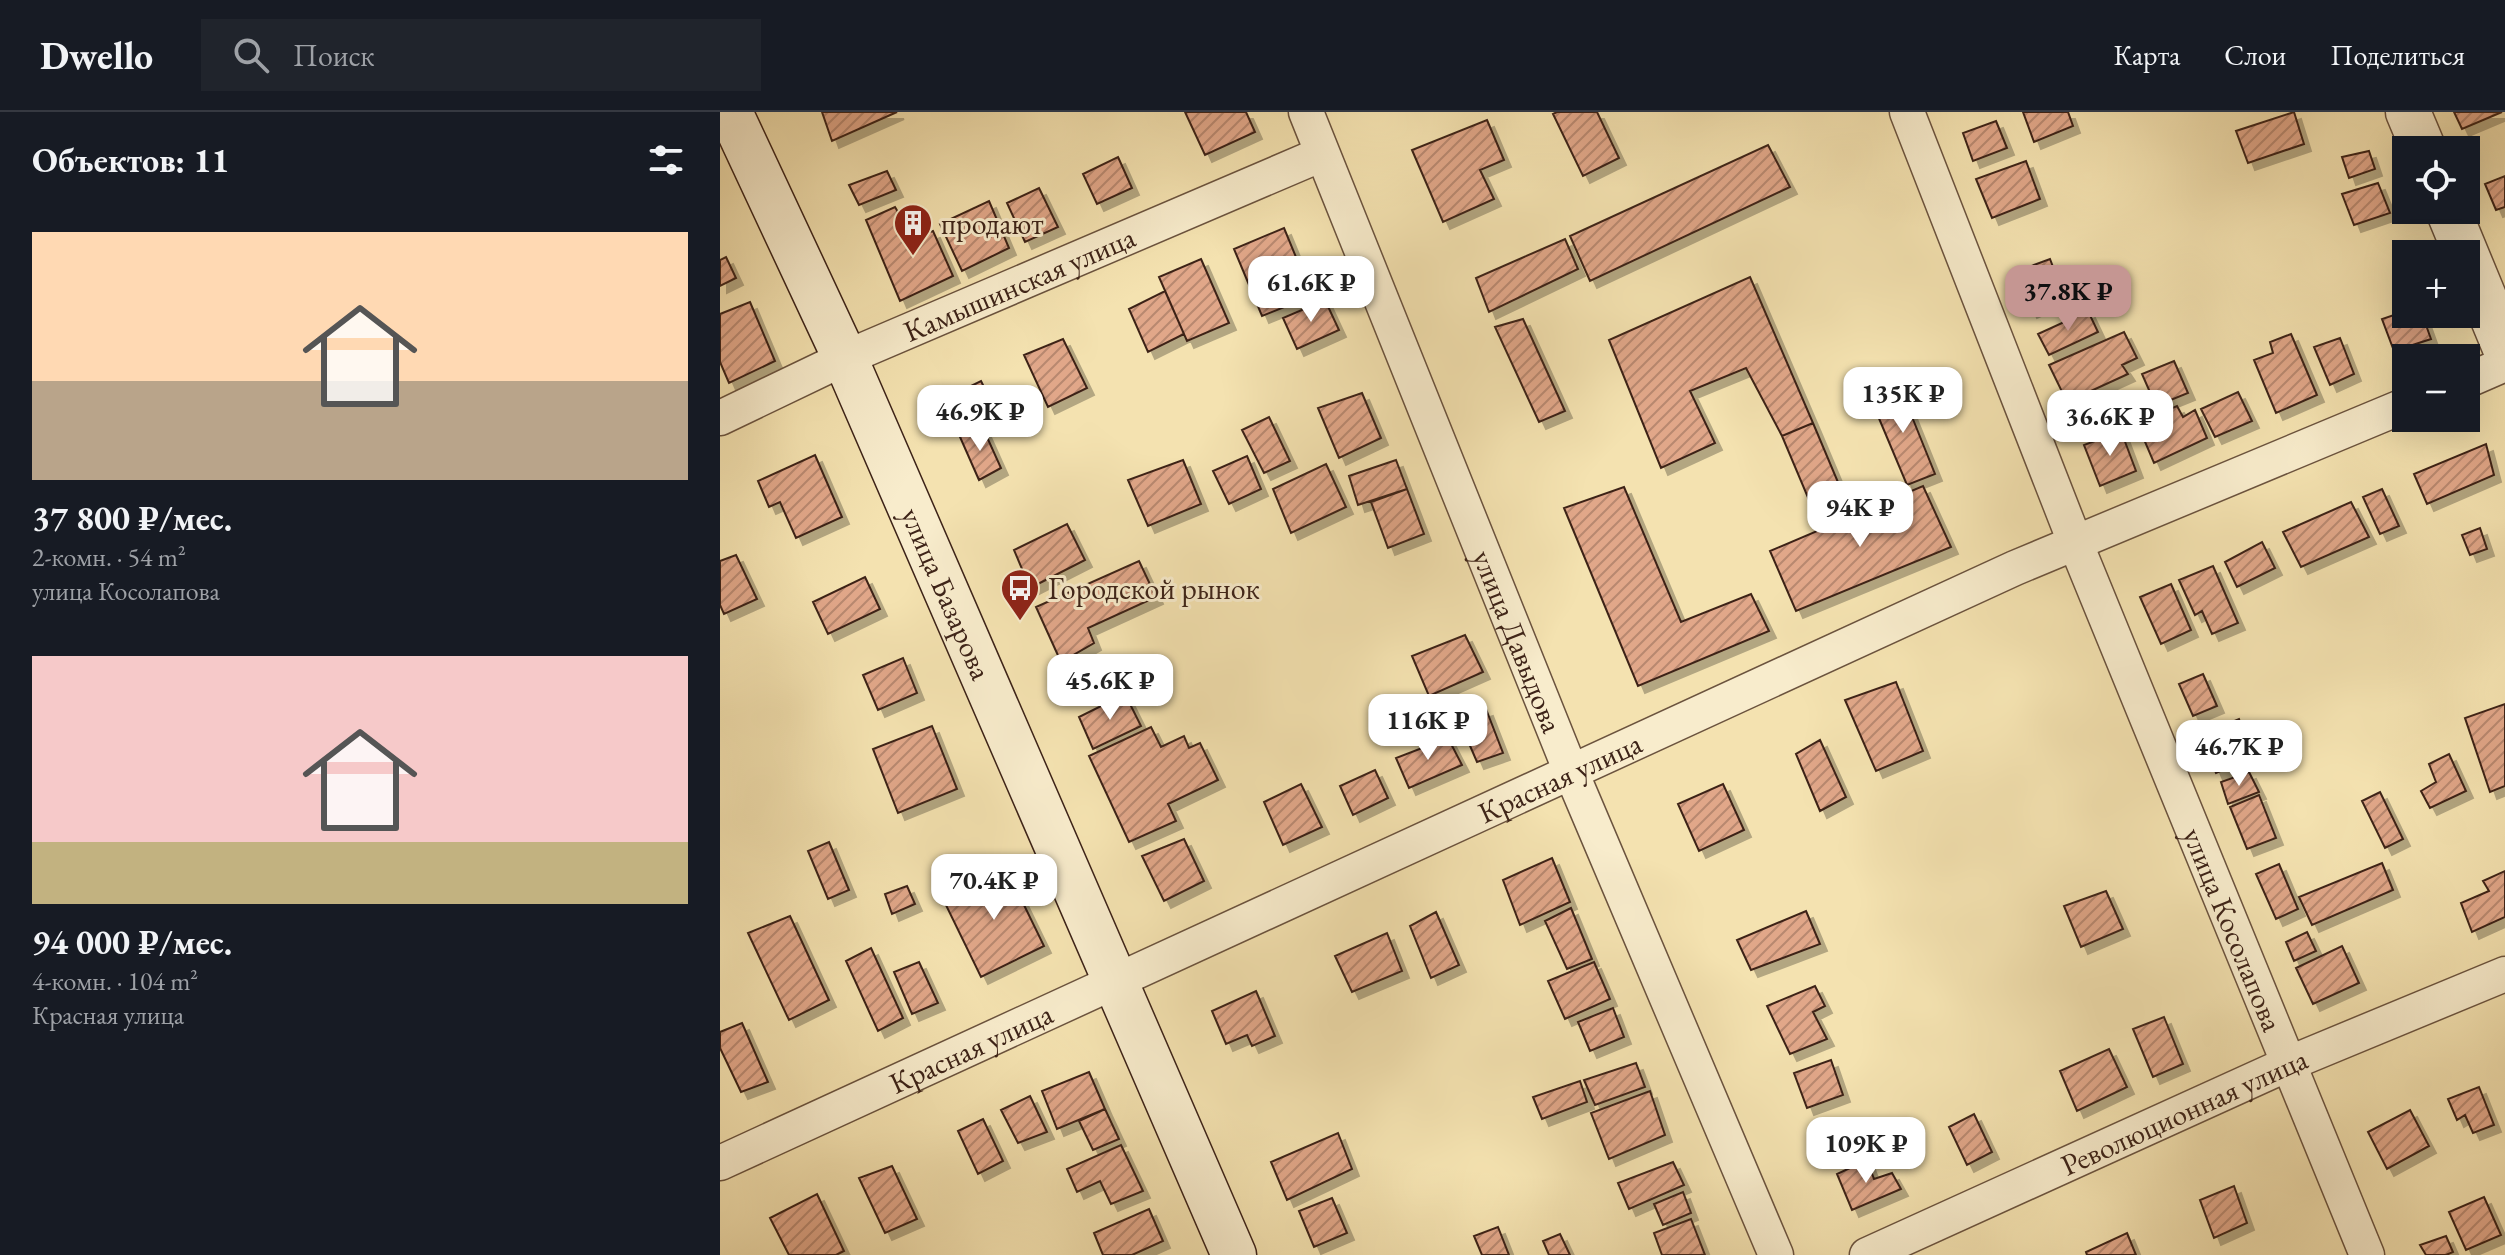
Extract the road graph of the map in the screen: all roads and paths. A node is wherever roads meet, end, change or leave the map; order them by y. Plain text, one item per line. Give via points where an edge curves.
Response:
1 (730, 112) edge
2 (1306, 112) edge
3 (1907, 112) edge
4 (2408, 112) edge
5 (2418, 136) edge
6 (1322, 154) junction
7 (2454, 224) edge
8 (2505, 348) edge
9 (845, 358) junction
10 (2505, 364) edge
11 (2480, 375) edge
12 (2392, 411) edge
13 (720, 418) edge
14 (2075, 542) junction
15 (1571, 772) junction
16 (2505, 974) edge
17 (1114, 980) junction
18 (2290, 1063) junction
19 (720, 1163) edge
20 (1234, 1255) edge
21 (1776, 1255) edge
22 (1867, 1255) edge
23 (2367, 1255) edge

1 - 9 main road, улица Базарова
2 - 6 street, улица Давыдова
3 - 14 street, улица Косолапова
4 - 5 main road
6 - 9 street, Камышинская улица
6 - 15 street, улица Давыдова
7 - 8 main road
9 - 13 street, Камышинская улица
9 - 17 main road, улица Базарова
10 - 11 street
12 - 14 street, Красная улица
14 - 15 street, Красная улица
14 - 18 street, улица Косолапова
15 - 17 street, Красная улица
15 - 21 street, улица Давыдова
16 - 18 street, Революционная улица
17 - 19 street, Красная улица
17 - 20 main road, улица Базарова
18 - 22 street, Революционная улица
18 - 23 street, улица Косолапова

